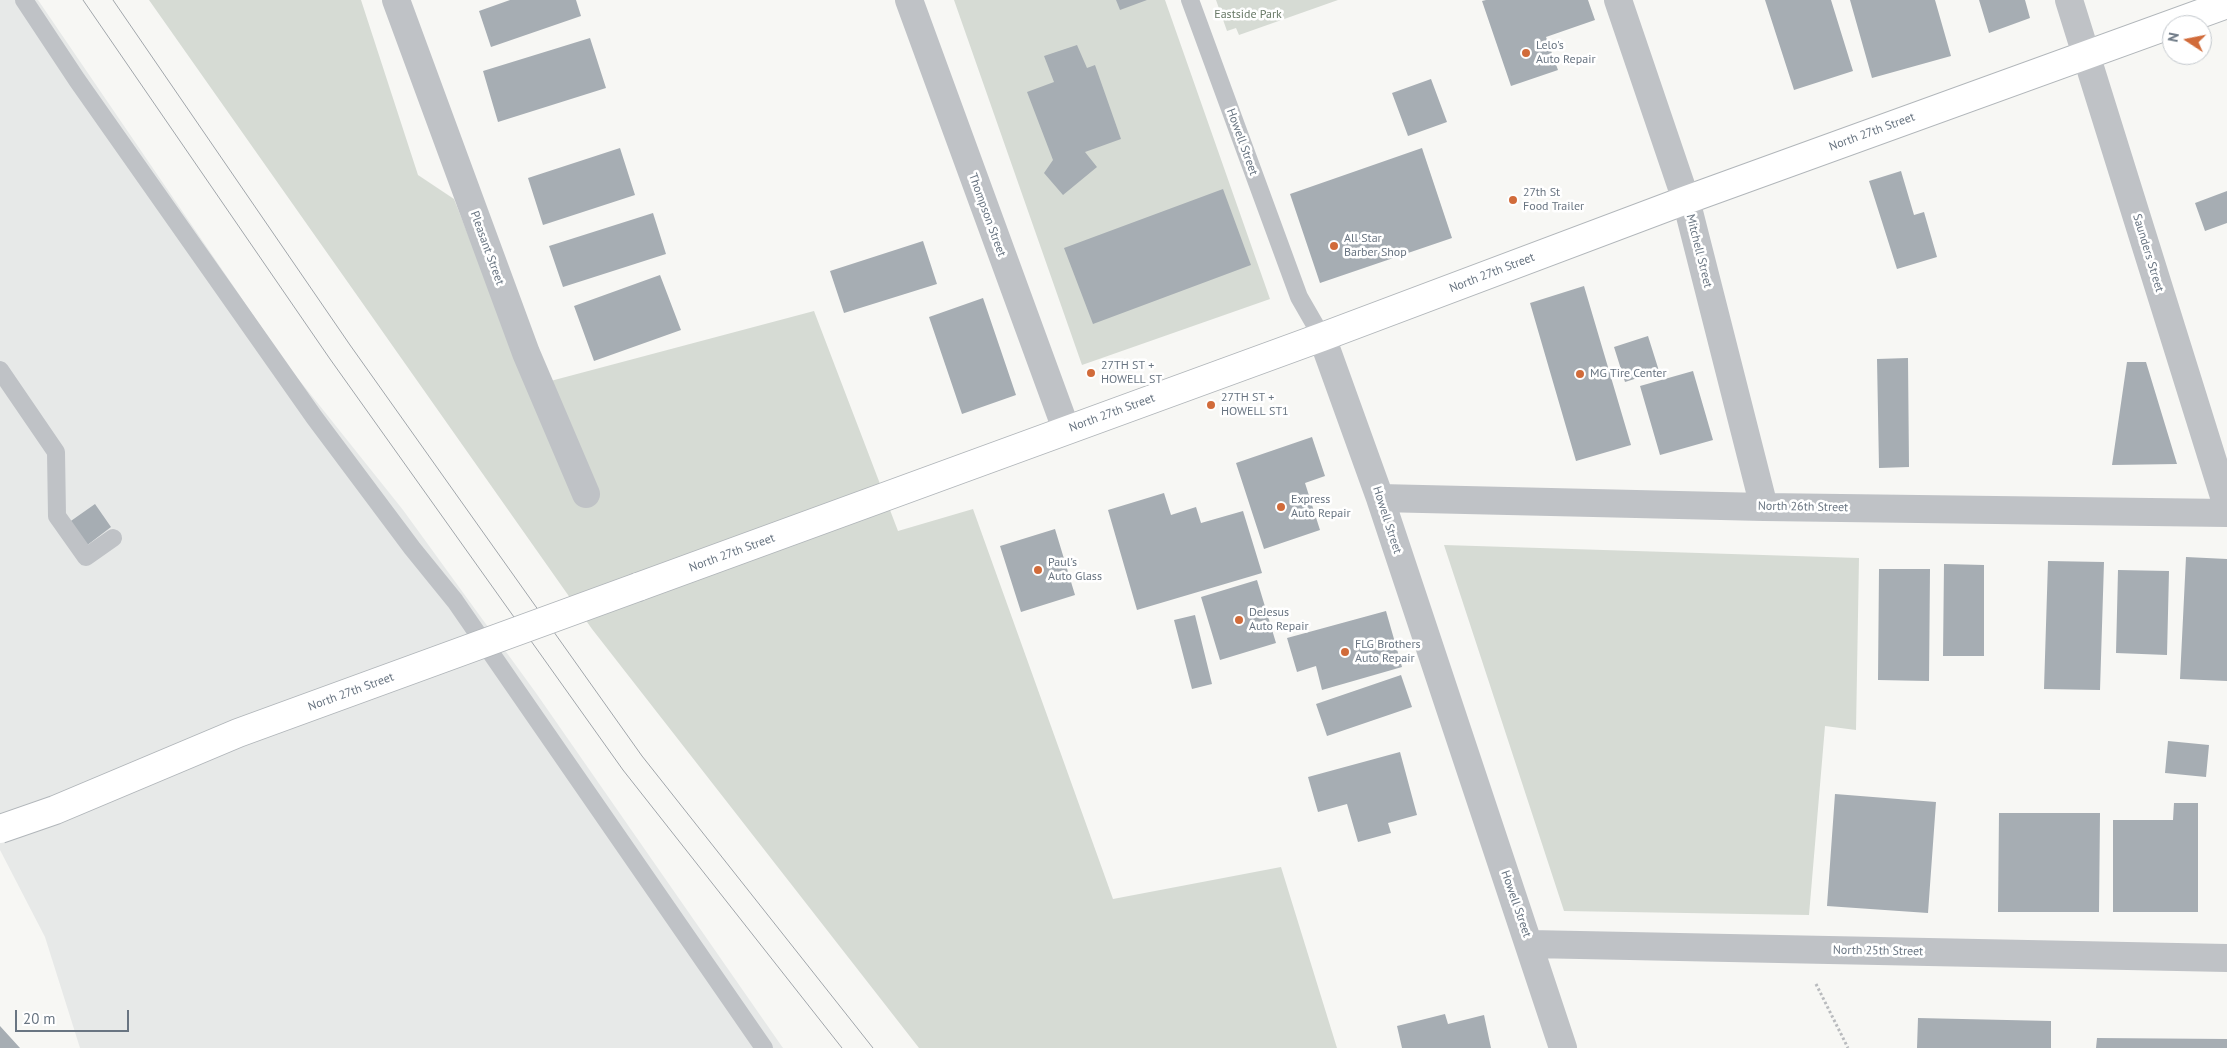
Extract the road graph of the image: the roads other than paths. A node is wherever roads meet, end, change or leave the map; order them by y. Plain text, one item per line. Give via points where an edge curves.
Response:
1 (24, 0) edge
2 (396, 0) edge
3 (909, 0) edge
4 (1190, 0) edge
5 (1618, 0) edge
6 (2069, 0) edge
7 (2227, 4) edge
8 (2086, 54) junction
9 (1686, 200) junction
10 (1322, 337) junction
11 (0, 370) edge
12 (1066, 429) junction
13 (586, 494) dead end
14 (1380, 498) junction
15 (2227, 506) edge
16 (1764, 507) junction
17 (2227, 514) edge
18 (113, 538) dead end
19 (0, 830) edge
20 (1530, 944) junction
21 (2227, 958) edge
22 (764, 1048) edge
23 (1563, 1048) edge

1 - 22 lane via 314,417 455,601
2 - 13 street, Pleasant Street via 526,352
3 - 12 street, Thompson Street
4 - 10 lane, Howell Street via 1299,297
5 - 9 street, Mitchell Street
6 - 8 street, Saunders Street
7 - 8 main road, North 27th Street
8 - 9 main road, North 27th Street
8 - 15 street, Saunders Street
9 - 10 main road, North 27th Street
9 - 16 street, Mitchell Street
10 - 12 main road, North 27th Street
10 - 14 street, Howell Street
11 - 18 lane via 56,452 57,516 86,557
12 - 19 main road, North 27th Street, bridge via 238,733
14 - 16 street, North 26th Street
14 - 20 street, Howell Street
16 - 17 street, North 26th Street
20 - 21 street, North 25th Street
20 - 23 street, Howell Street

